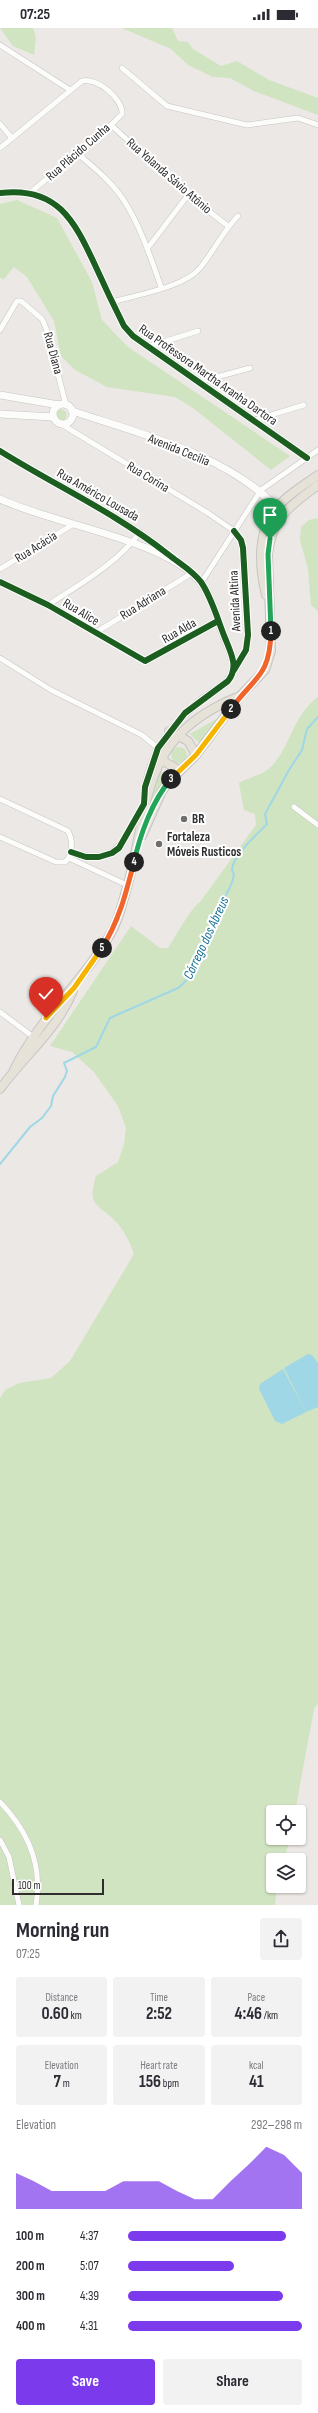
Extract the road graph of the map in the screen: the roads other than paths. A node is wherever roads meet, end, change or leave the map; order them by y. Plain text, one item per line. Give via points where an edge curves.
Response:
1 (0, 45) edge
2 (122, 68) dead end
3 (70, 90) junction
4 (0, 124) edge
5 (110, 125) junction
6 (318, 125) edge
7 (12, 138) junction
8 (0, 148) edge
9 (77, 153) junction
10 (31, 192) junction
11 (0, 193) edge
12 (188, 195) junction
13 (238, 216) dead end
14 (228, 226) junction
15 (147, 249) junction
16 (161, 287) junction
17 (112, 302) junction
18 (0, 330) edge
19 (198, 331) dead end
20 (147, 347) junction
21 (250, 368) dead end
22 (198, 382) junction
23 (0, 395) edge
24 (62, 405) junction
25 (304, 405) dead end
26 (72, 411) junction
27 (0, 414) edge
28 (53, 417) junction
29 (254, 420) junction
30 (61, 424) junction
31 (318, 450) edge
32 (0, 451) edge
33 (308, 458) junction
34 (318, 475) edge
35 (318, 485) edge
36 (261, 490) junction
37 (1, 501) edge
38 (276, 508) junction
39 (72, 525) junction
40 (140, 532) junction
41 (234, 532) junction
42 (133, 543) junction
43 (180, 564) junction
44 (0, 569) edge
45 (192, 573) junction
46 (0, 582) edge
47 (201, 583) junction
48 (48, 605) junction
49 (269, 607) junction
50 (218, 621) junction
51 (94, 633) junction
52 (0, 658) edge
53 (150, 660) joint
54 (234, 670) junction
55 (240, 696) junction
56 (169, 731) junction
57 (179, 736) junction
58 (158, 748) junction
59 (196, 755) junction
60 (162, 757) junction
61 (179, 770) junction
62 (0, 799) edge
63 (144, 804) junction
64 (294, 807) dead end
65 (318, 825) edge
66 (0, 837) edge
67 (138, 845) junction
68 (71, 852) junction
69 (69, 858) junction
70 (127, 886) junction
71 (74, 988) junction
72 (0, 1012) edge
73 (32, 1036) junction
74 (14, 1070) junction
75 (0, 1089) edge
76 (0, 1802) edge
77 (0, 1840) edge
78 (19, 1905) edge
79 (36, 1905) edge

1 - 3 street
2 - 6 street via 167,106 247,125 298,118
3 - 5 street, Rua Plácido Cunha via 89,79 115,97 122,114
3 - 7 street
4 - 7 street
5 - 9 street, Rua Plácido Cunha
5 - 12 street, Rua Yolanda Sávio Atônio
7 - 8 street
9 - 10 street, Rua Plácido Cunha
9 - 15 street via 111,183 124,200
10 - 11 street, Rua Professora Martha Aranha Dartora
10 - 17 street, Rua Professora Martha Aranha Dartora via 54,202 65,212 80,233
12 - 14 street, Rua Yolanda Sávio Atônio
12 - 15 street
13 - 14 street
14 - 16 street via 200,268 179,283
15 - 16 street
16 - 17 street
17 - 20 street, Rua Professora Martha Aranha Dartora via 124,326
18 - 24 street, Rua Diana via 17,301 21,301 42,319
19 - 20 street
20 - 22 street, Rua Professora Martha Aranha Dartora
21 - 22 street
22 - 29 street, Rua Professora Martha Aranha Dartora
23 - 24 street
24 - 26 street
24 - 28 street via 53,411
25 - 29 street
26 - 30 street via 70,420
26 - 36 street, Avenida Cecilia via 196,454
27 - 28 street
28 - 30 street
29 - 33 street, Rua Professora Martha Aranha Dartora
30 - 41 street, Rua Corina via 208,513
31 - 33 street
32 - 40 street, Rua Américo Lousada
33 - 36 street
34 - 38 main road
35 - 49 main road via 280,517 273,530 268,554
36 - 38 street, Avenida Cecilia
36 - 41 street
37 - 39 street
38 - 49 main road via 268,520 262,544 263,585
39 - 42 street
39 - 44 street, Rua Acácia
40 - 42 street
40 - 43 street, Rua Américo Lousada
41 - 47 street
41 - 54 street, Avenida Altina via 241,540 243,548 248,635 246,650
42 - 43 street
42 - 48 street via 104,567
43 - 45 street
45 - 47 street
45 - 51 street, Rua Adriana
46 - 48 street, Rua Alice
47 - 50 street
48 - 51 street, Rua Alice
49 - 55 main road via 270,657 265,670
50 - 53 street, Rua Alda
50 - 54 street via 232,656
51 - 53 street, Rua Alice via 140,660
52 - 58 street via 51,690 142,735
54 - 56 street via 228,681 185,714
55 - 57 main road via 210,711
55 - 59 main road
56 - 57 main road
56 - 58 street
57 - 59 main road via 192,745
57 - 60 main road
58 - 60 main road
58 - 63 street via 145,787
59 - 61 main road
60 - 61 main road via 169,766
60 - 63 main road
61 - 67 main road via 162,791
62 - 68 street via 68,831 71,837
63 - 67 main road
63 - 68 street via 119,848 112,853 100,857 86,857
64 - 65 street
66 - 69 street via 56,862 65,862
67 - 70 main road
68 - 69 street
69 - 70 street
70 - 71 main road via 112,931
71 - 73 main road via 59,1001
71 - 74 main road via 54,1026
72 - 73 street
73 - 74 main road
74 - 75 main road
76 - 79 street via 17,1823 33,1851 38,1880
77 - 78 street via 9,1857

